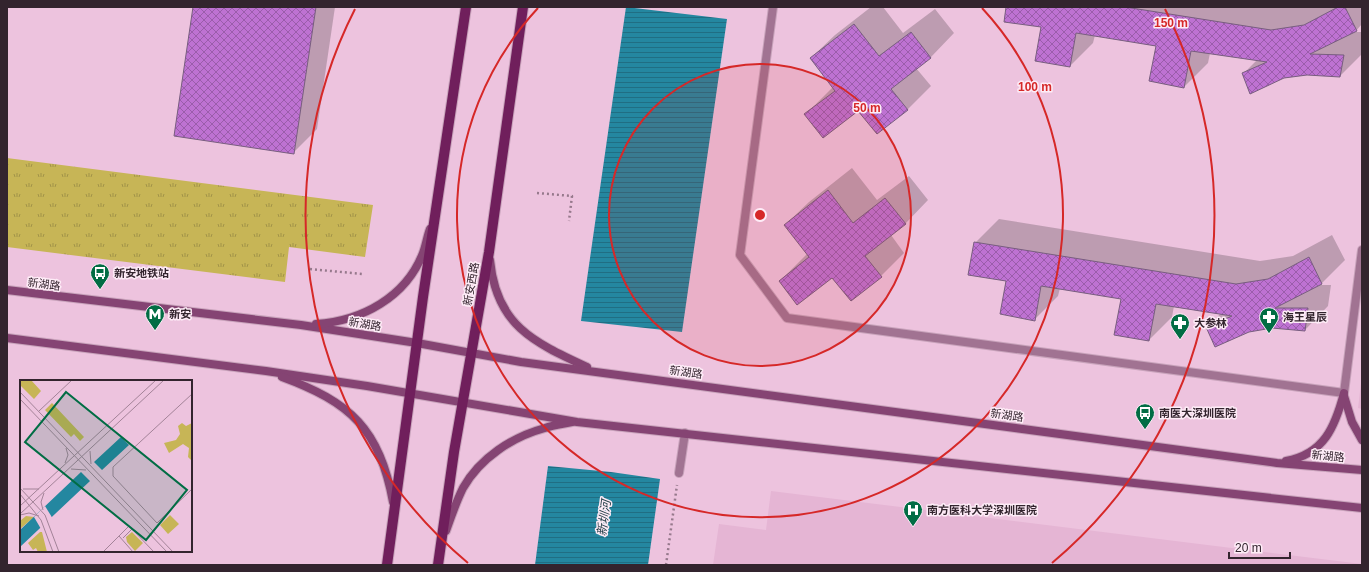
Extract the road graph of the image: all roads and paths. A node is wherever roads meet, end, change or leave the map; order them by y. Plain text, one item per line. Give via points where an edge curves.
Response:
1 (466, 7) edge
2 (523, 7) edge
3 (774, 7) edge
4 (537, 193) dead end
5 (437, 203) junction
6 (569, 221) dead end
7 (1362, 250) edge
8 (490, 252) junction
9 (310, 268) dead end
10 (362, 274) dead end
11 (7, 290) edge
12 (301, 325) junction
13 (7, 338) edge
14 (417, 343) junction
15 (471, 352) junction
16 (266, 371) junction
17 (595, 371) junction
18 (410, 393) junction
19 (1344, 394) junction
20 (462, 402) junction
21 (577, 422) junction
22 (685, 433) junction
23 (1362, 440) edge
24 (1277, 462) junction
25 (1362, 470) edge
26 (679, 473) joint
27 (394, 506) junction
28 (1362, 508) edge
29 (441, 543) junction
30 (386, 565) edge
31 (438, 565) edge
32 (666, 565) edge

1 - 5 main road
2 - 8 main road, 新安西路
3 - 19 street via 740,255 787,318
4 - 6 path via 572,196
5 - 12 main road via 423,253 400,289 371,310 350,318
5 - 14 main road
7 - 19 street
8 - 15 main road, 新安西路
8 - 17 main road via 496,291 515,323 550,350
9 - 10 path
11 - 12 main road, 新湖路
12 - 14 main road, 新湖路
13 - 16 main road
14 - 15 main road, 新湖路
14 - 18 main road
15 - 17 main road, 新湖路 via 521,362
15 - 20 main road, 新安西路
16 - 18 main road
16 - 27 main road via 326,395 360,423 386,469
17 - 24 main road, 新湖路
18 - 20 main road
18 - 27 main road
19 - 23 main road via 1352,422
19 - 24 main road via 1334,426 1326,437 1317,446 1295,459
20 - 21 main road
20 - 29 main road, 新安西路
21 - 22 main road
21 - 29 main road via 545,428 526,435 489,457 474,472 464,488
22 - 26 street
22 - 28 main road
24 - 25 main road, 新湖路
26 - 32 path
27 - 30 main road
29 - 31 main road, 新安西路

